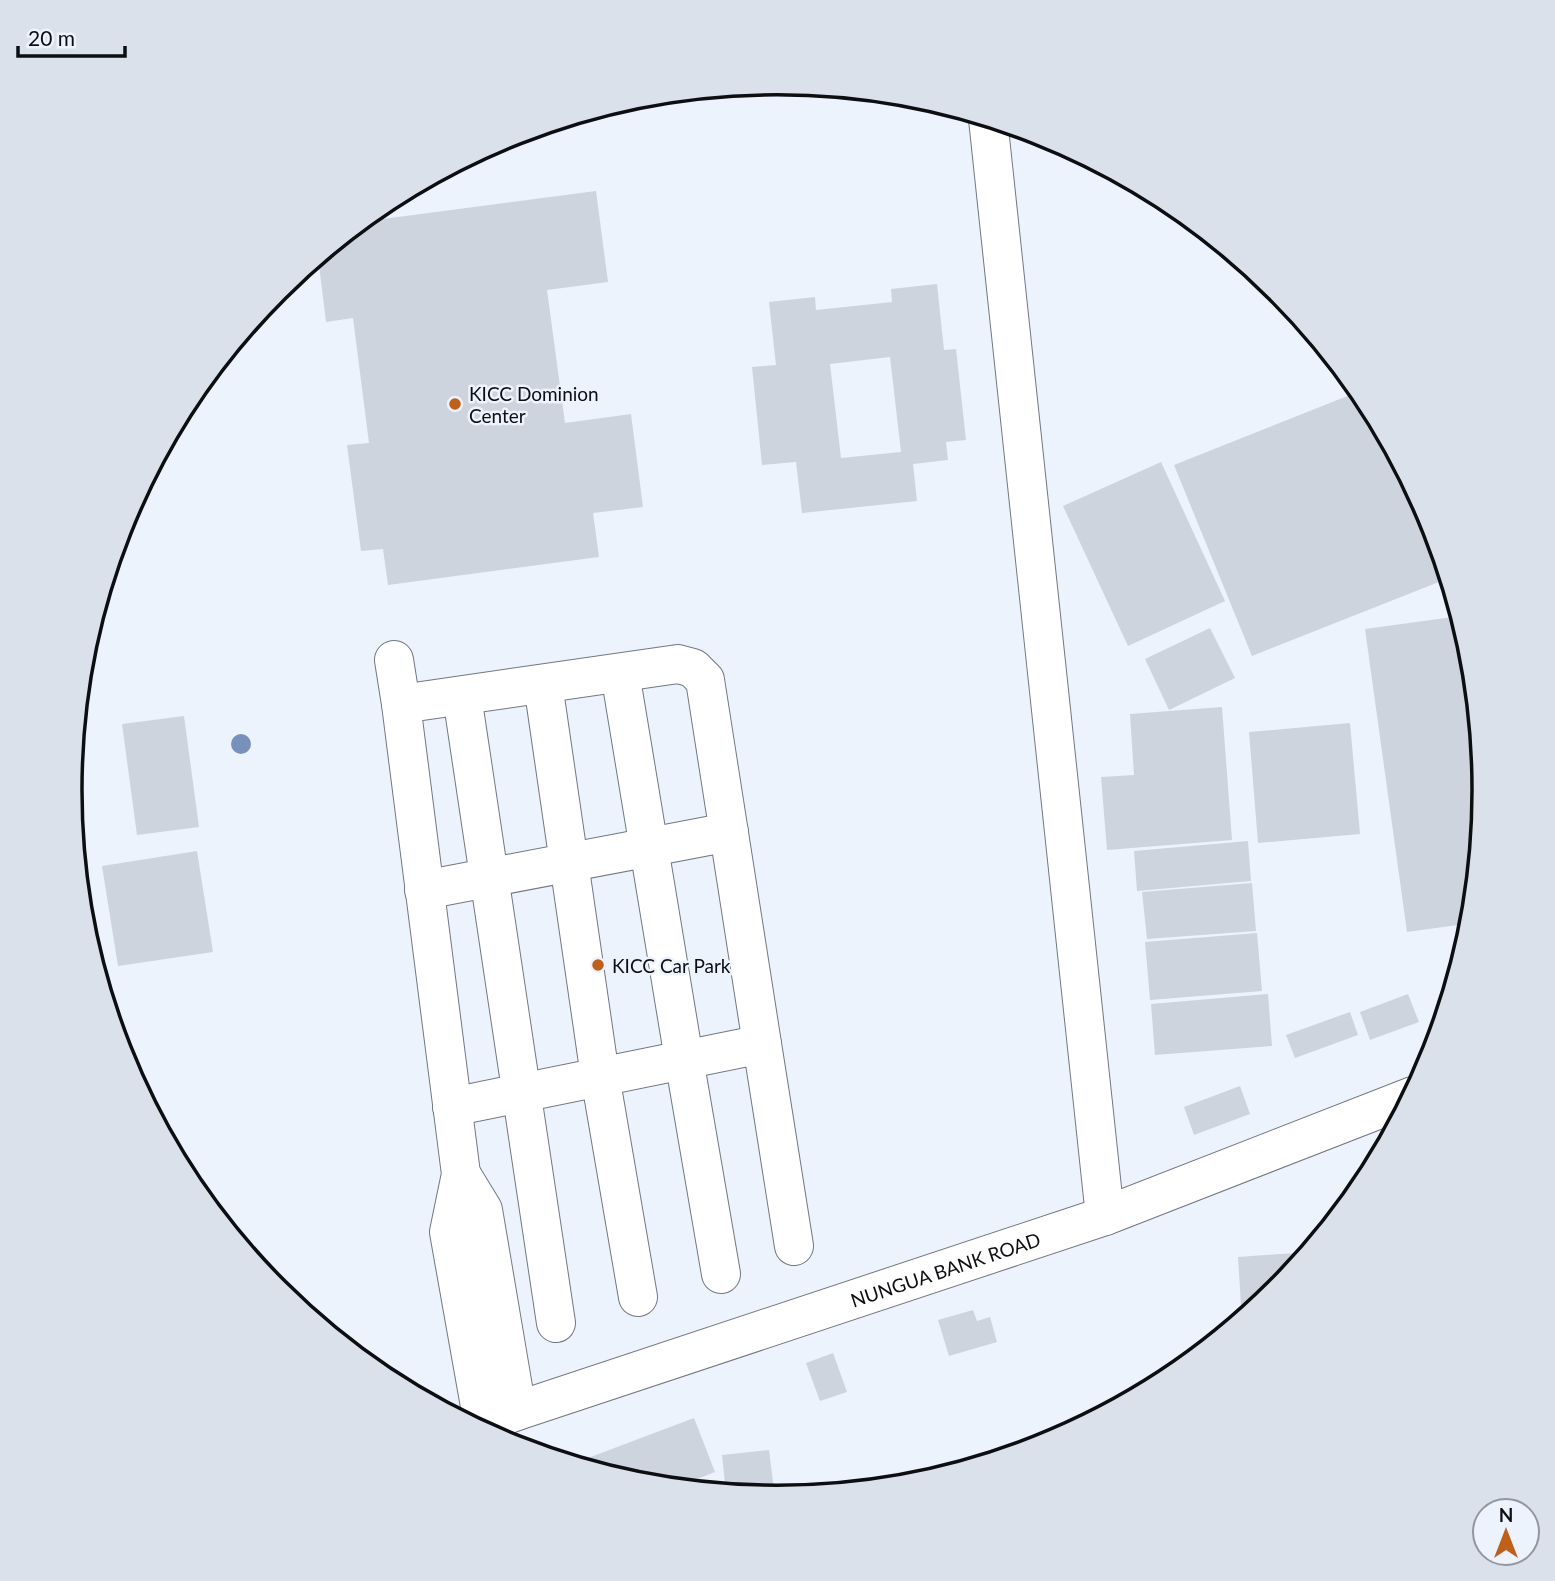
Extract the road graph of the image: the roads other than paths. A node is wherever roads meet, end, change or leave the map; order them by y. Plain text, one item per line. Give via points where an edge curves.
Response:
1 (989, 128) edge
2 (394, 660) dead end
3 (620, 673) junction
4 (543, 684) junction
5 (462, 696) junction
6 (401, 704) junction
7 (729, 832) junction
8 (649, 848) junction
9 (569, 863) junction
10 (491, 878) junction
11 (424, 890) junction
12 (762, 1044) junction
13 (684, 1059) junction
14 (600, 1076) junction
15 (523, 1092) junction
16 (1399, 1101) edge
17 (452, 1107) junction
18 (1105, 1216) junction
19 (794, 1246) dead end
20 (721, 1274) dead end
21 (638, 1297) dead end
22 (556, 1323) dead end
23 (491, 1420) edge

1 - 18 street
2 - 6 street
3 - 4 street
3 - 7 street via 678,664 693,668 705,680
3 - 8 street
4 - 5 street
4 - 9 street
5 - 6 street
5 - 10 street
6 - 11 street
7 - 8 street
7 - 12 street
8 - 9 street
8 - 13 street
9 - 10 street
9 - 14 street
10 - 11 street
10 - 15 street
11 - 17 street
12 - 13 street
12 - 19 street
13 - 14 street
13 - 20 street
14 - 15 street
14 - 21 street
15 - 17 street
15 - 22 street
16 - 18 street, NUNGUA BANK ROAD
17 - 23 street via 461,1174 483,1210
18 - 23 street, NUNGUA BANK ROAD

